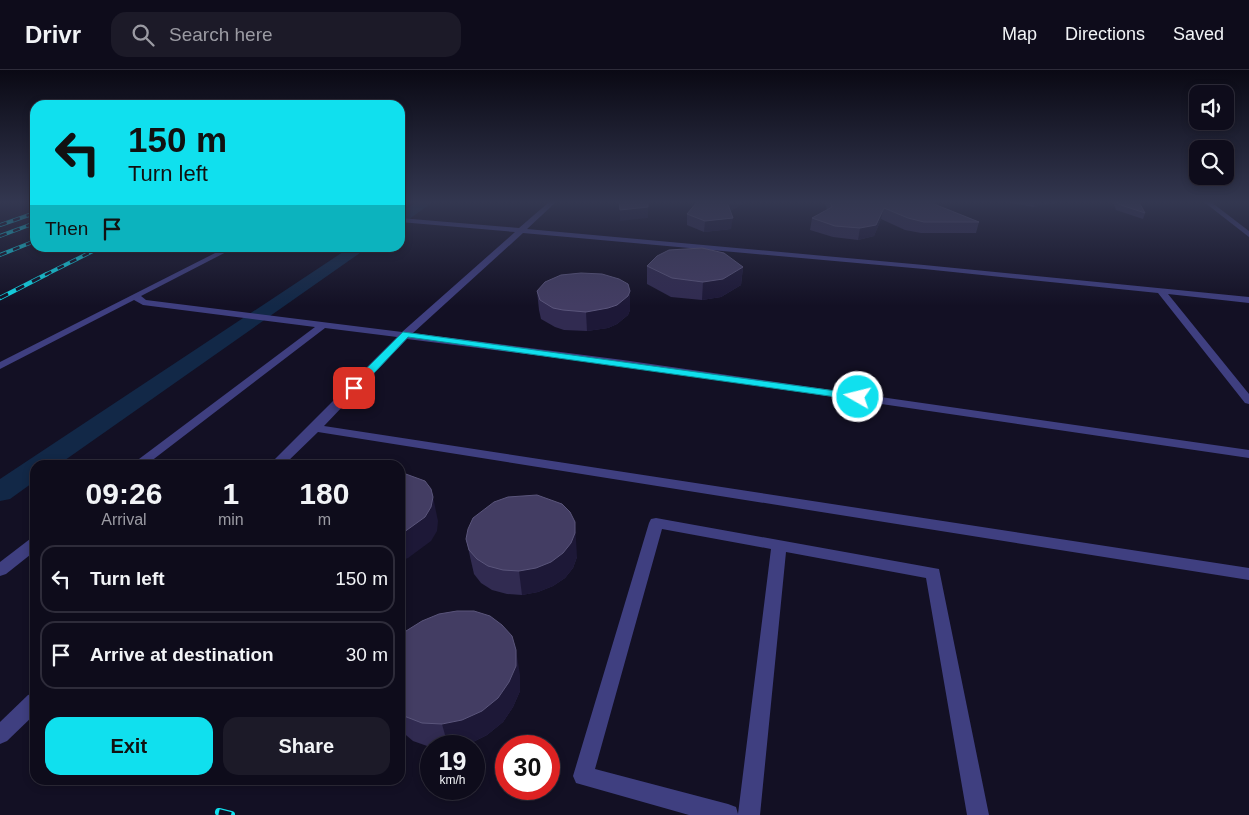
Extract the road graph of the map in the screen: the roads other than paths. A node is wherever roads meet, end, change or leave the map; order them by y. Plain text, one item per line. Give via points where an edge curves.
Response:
1 (514, 237) edge
2 (596, 237) edge
3 (222, 252) edge
4 (1161, 292) junction
5 (136, 296) junction
6 (1249, 300) edge
7 (323, 325) junction
8 (406, 334) junction
9 (0, 366) edge
10 (1249, 401) edge
11 (315, 428) junction
12 (1249, 454) edge
13 (145, 460) edge
14 (281, 460) edge
15 (779, 545) junction
16 (30, 547) edge
17 (0, 570) edge
18 (1249, 574) edge
19 (30, 705) edge
20 (0, 735) edge
21 (728, 815) edge
22 (749, 815) edge
23 (978, 815) edge

1 - 8 street
2 - 4 street
3 - 5 street
4 - 6 street
4 - 10 street
5 - 7 street via 143,302
5 - 9 street
7 - 8 street
7 - 13 street
8 - 11 street
8 - 12 street
11 - 14 street
11 - 18 street
15 - 21 street via 656,522 583,776
15 - 22 street
15 - 23 street via 933,573
16 - 17 street
19 - 20 street

